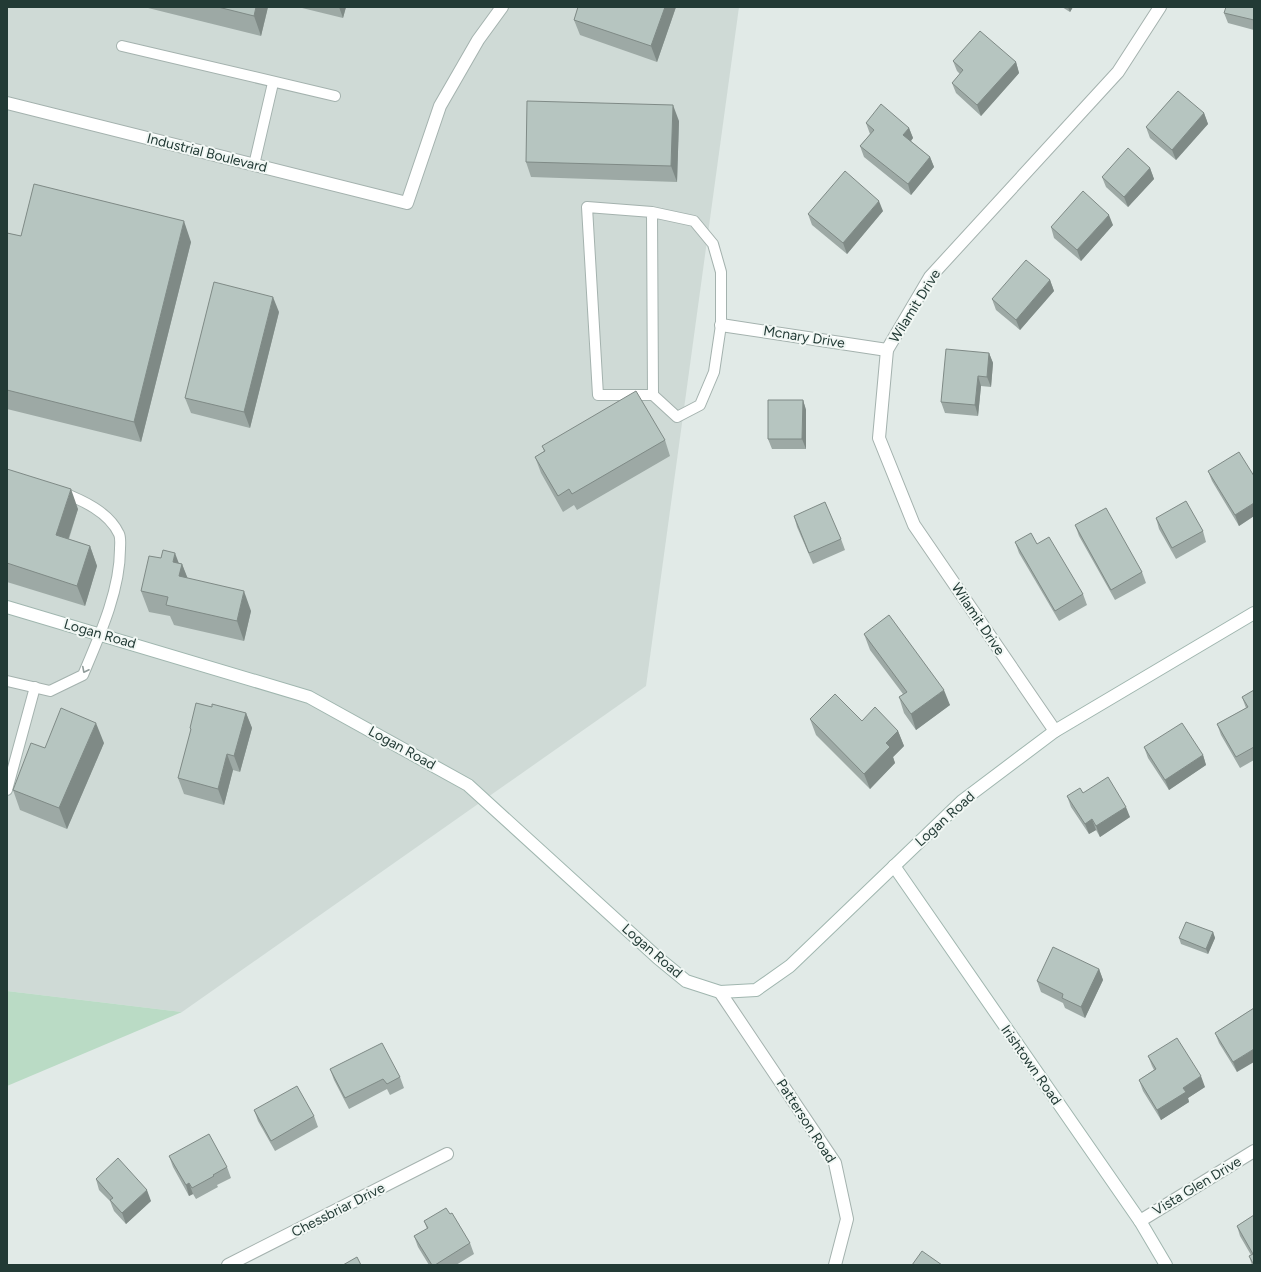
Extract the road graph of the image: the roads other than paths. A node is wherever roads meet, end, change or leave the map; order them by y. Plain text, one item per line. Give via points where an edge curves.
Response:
1 (502, 7) edge
2 (1160, 7) edge
3 (122, 46) dead end
4 (273, 83) junction
5 (335, 96) dead end
6 (7, 103) edge
7 (254, 165) junction
8 (652, 212) junction
9 (721, 325) junction
10 (887, 350) junction
11 (653, 395) junction
12 (50, 489) edge
13 (7, 607) edge
14 (1254, 613) edge
15 (100, 634) junction
16 (7, 681) edge
17 (35, 687) junction
18 (1055, 731) junction
19 (7, 790) edge
20 (894, 866) junction
21 (720, 992) junction
22 (1254, 1151) edge
23 (447, 1154) dead end
24 (1140, 1221) junction
25 (228, 1265) edge
26 (835, 1265) edge
27 (1166, 1265) edge

1 - 7 street, Industrial Boulevard via 478,40 440,106 407,203
2 - 10 street, Wilamit Drive via 1118,72 930,277
3 - 4 lane
4 - 5 lane
4 - 7 lane
6 - 7 street, Industrial Boulevard
8 - 9 lane via 694,221 713,244 721,272
8 - 11 lane
8 - 11 lane via 588,207 598,395
9 - 10 street, Mcnary Drive
9 - 11 lane via 714,372 700,405 677,417
10 - 18 street, Wilamit Drive via 879,438 914,525
12 - 15 lane via 76,498 108,518 120,535 120,567
13 - 15 street, Logan Road
14 - 18 street, Logan Road
15 -> 17 lane via 82,675 50,691
15 - 21 street, Logan Road via 309,697 468,785 658,958 686,981
16 - 17 lane
17 - 19 lane
18 - 20 street, Logan Road via 962,801
20 - 21 street, Logan Road via 790,966 756,990
20 - 24 street, Irishtown Road
21 - 26 street, Patterson Road via 835,1163 848,1219
22 - 24 street, Vista Glen Drive
23 - 25 street, Chessbriar Drive
24 - 27 street, Irishtown Road

